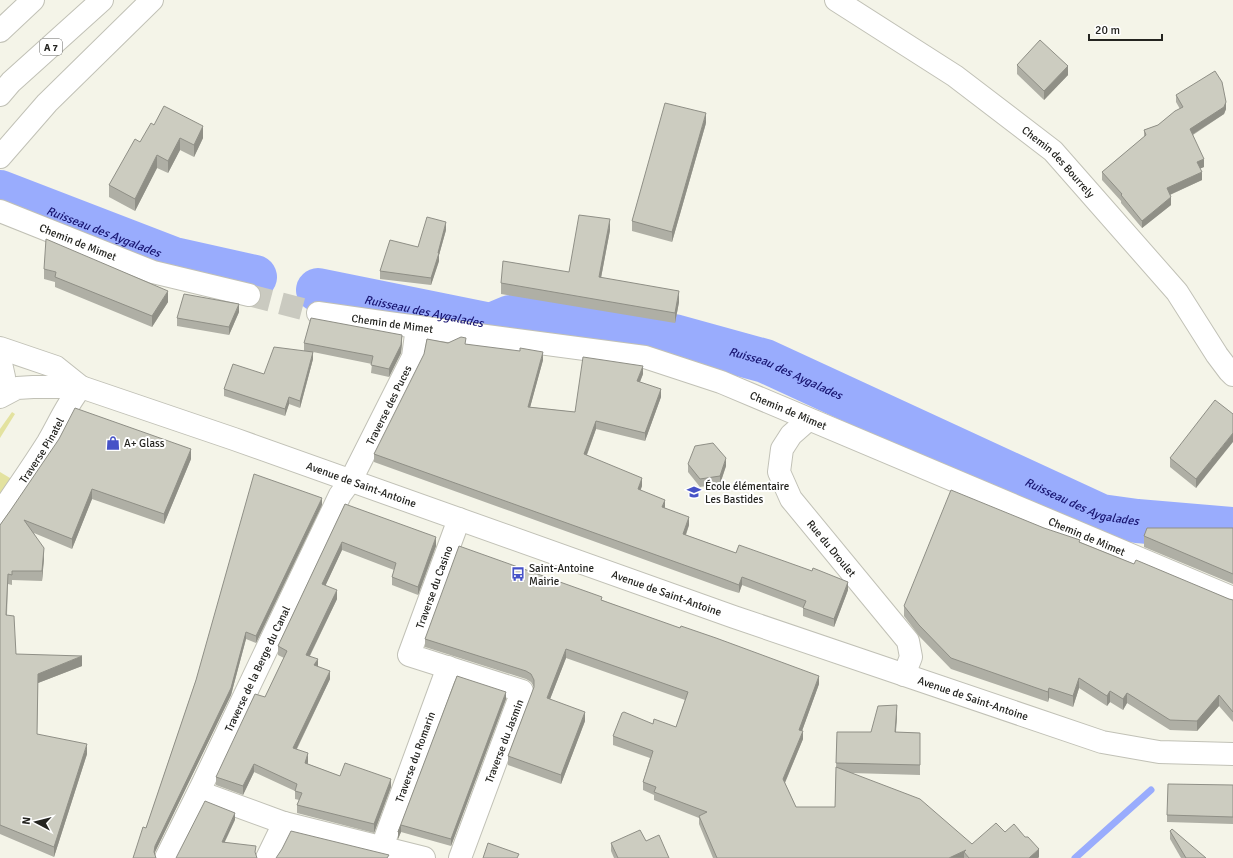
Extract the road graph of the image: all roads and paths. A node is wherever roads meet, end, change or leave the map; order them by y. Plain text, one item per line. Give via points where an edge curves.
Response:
1 (33, 0) edge
2 (102, 0) edge
3 (152, 0) edge
4 (836, 0) edge
5 (0, 31) edge
6 (0, 94) edge
7 (0, 157) edge
8 (0, 211) edge
9 (249, 295) tunnel mouth
10 (318, 313) tunnel mouth
11 (417, 327) junction
12 (0, 348) edge
13 (0, 359) edge
14 (1233, 375) edge
15 (81, 387) junction
16 (0, 397) edge
17 (808, 420) junction
18 (351, 480) junction
19 (0, 514) edge
20 (459, 519) junction
21 (1233, 598) edge
22 (409, 655) joint
23 (448, 667) junction
24 (904, 675) junction
25 (1233, 754) edge
26 (199, 792) junction
27 (284, 823) junction
28 (371, 850) edge
29 (166, 858) edge
30 (268, 858) edge
31 (424, 858) edge
32 (460, 858) edge

1 - 5 main road
2 - 6 main road, A 7
3 - 7 main road via 47,102
4 - 14 main road, Chemin des Bourrely via 955,76 1053,151 1177,292 1217,355
8 - 9 main road, Chemin de Mimet via 153,272
10 - 11 main road, Chemin de Mimet
11 - 17 main road, Chemin de Mimet via 645,357 721,382
11 - 18 main road, Traverse des Puces via 413,357
12 - 15 main road, Avenue de Saint-Antoine via 56,367
13 - 16 main road via 4,377
15 - 16 main road via 17,388
15 - 18 main road, Avenue de Saint-Antoine
15 - 19 main road, Traverse Pinatel
17 - 21 main road, Chemin de Mimet
17 - 24 main road, Rue du Droulet via 791,435 782,449 779,472 791,499 908,641 912,657
18 - 20 main road, Avenue de Saint-Antoine
18 - 26 main road, Traverse de la Berge du Canal via 340,495
20 - 22 main road, Traverse du Casino
20 - 24 main road, Avenue de Saint-Antoine
22 - 23 main road, Traverse du Jasmin
23 - 28 main road, Traverse du Romarin
23 - 32 main road, Traverse du Jasmin via 522,691
24 - 25 main road, Avenue de Saint-Antoine via 1102,742 1159,752
26 - 27 main road
26 - 29 main road, Traverse de la Berge du Canal
27 - 28 main road
27 - 30 main road
28 - 31 main road

